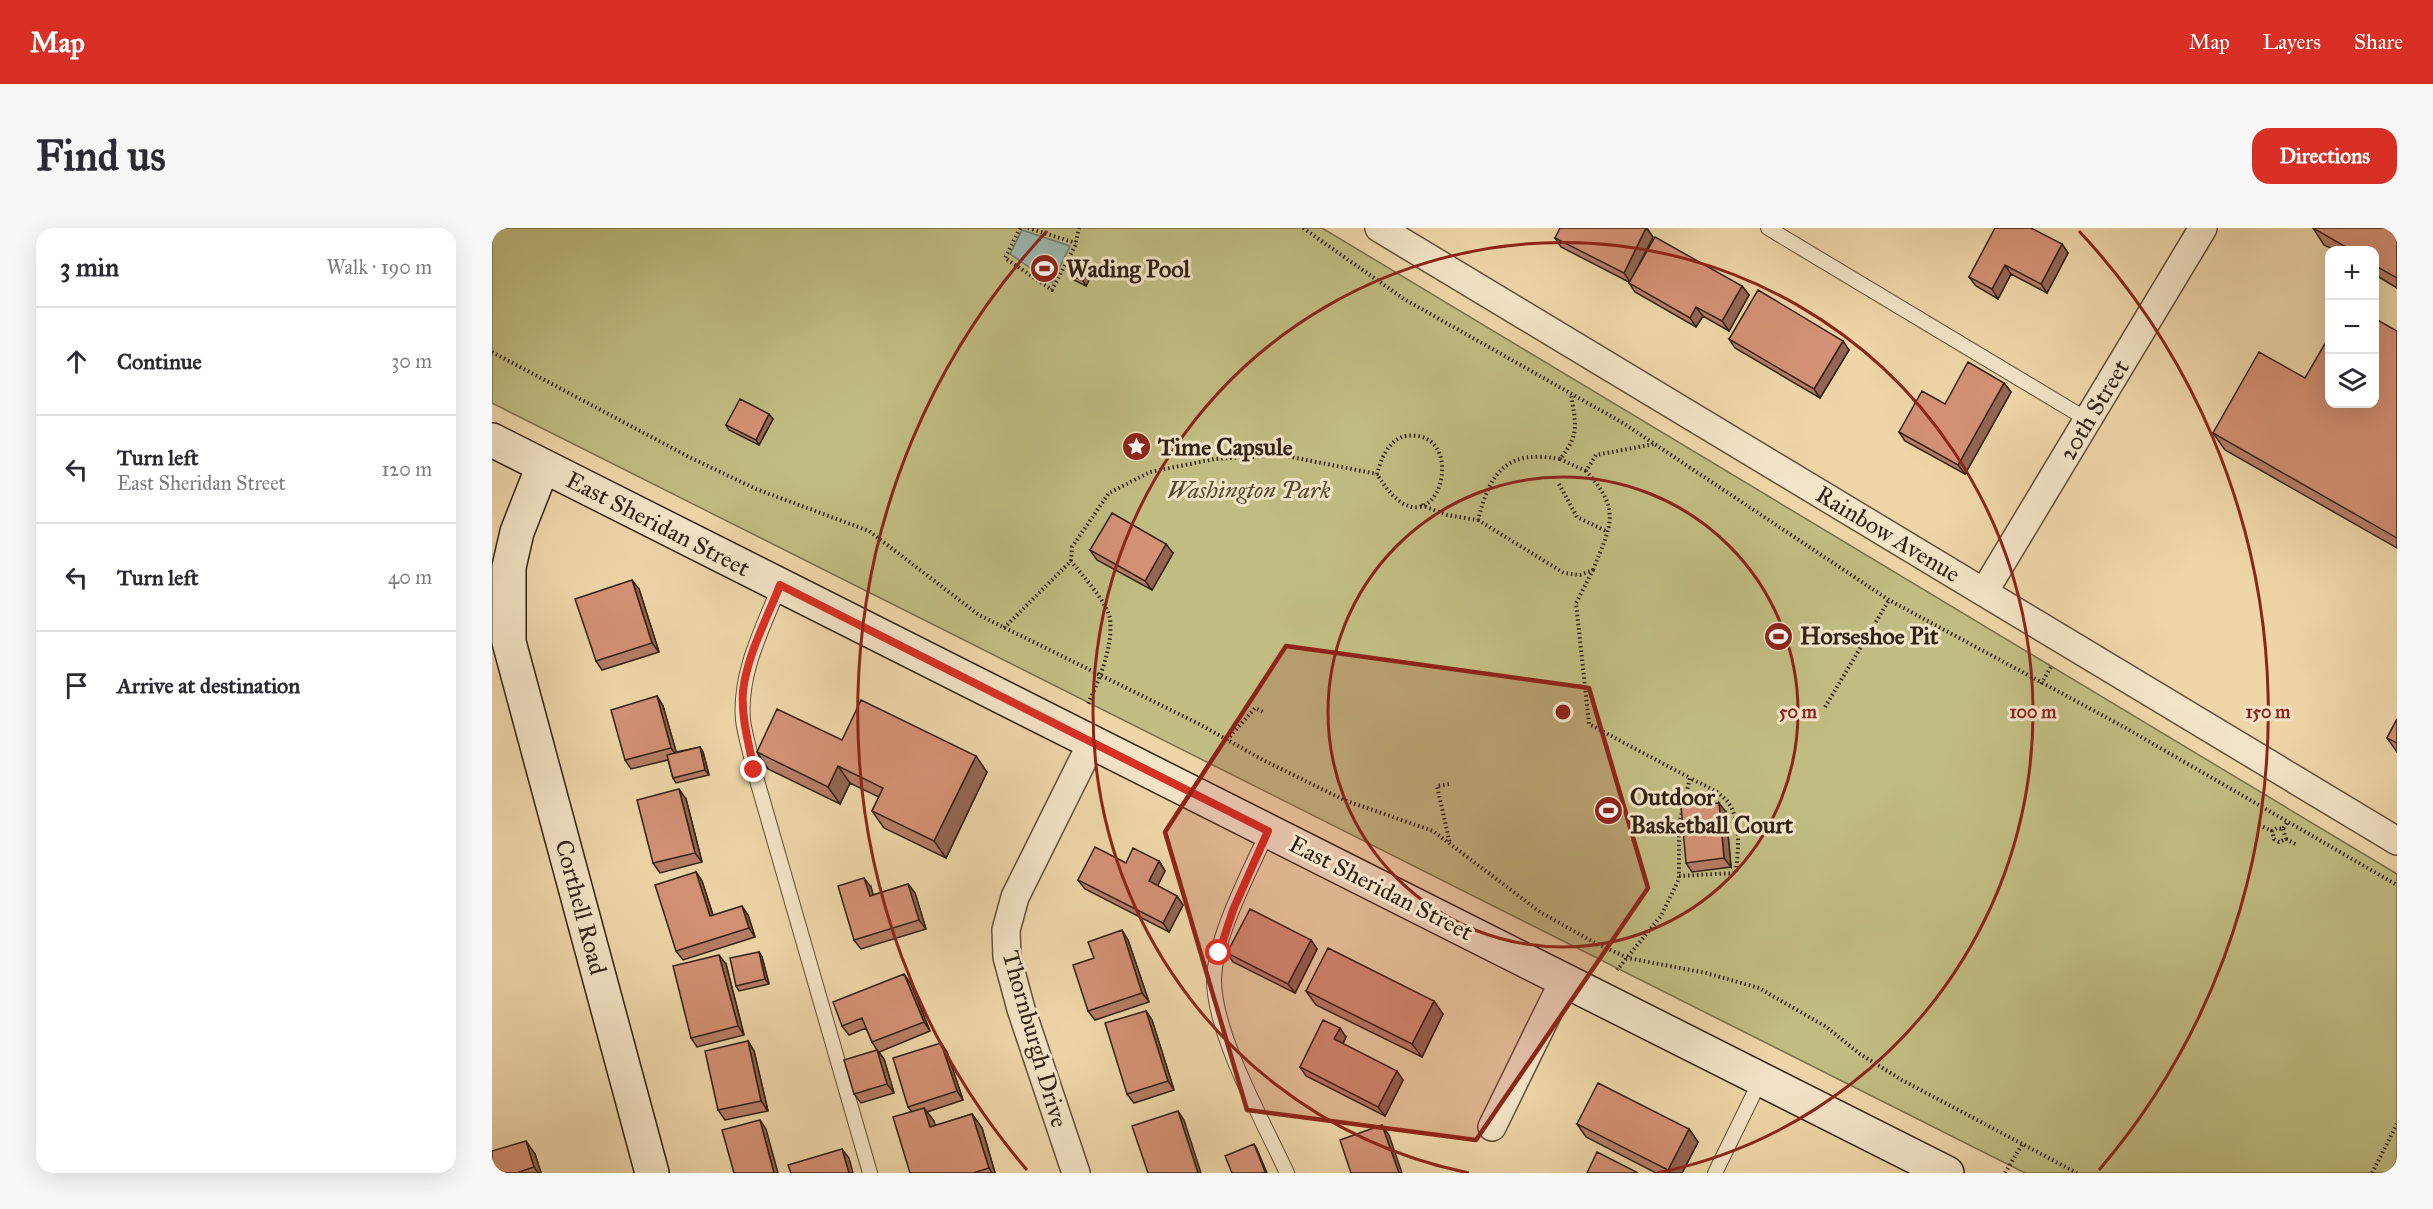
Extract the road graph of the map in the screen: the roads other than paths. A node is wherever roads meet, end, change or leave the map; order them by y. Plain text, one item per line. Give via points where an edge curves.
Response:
1 (1379, 228) edge
2 (1768, 228) edge
3 (2196, 231) edge
4 (2088, 420) junction
5 (492, 440) edge
6 (543, 466) junction
7 (780, 585) junction
8 (1984, 592) junction
9 (501, 629) edge
10 (1083, 738) junction
11 (1268, 831) junction
12 (2397, 841) edge
13 (1564, 980) junction
14 (1761, 1079) junction
15 (1492, 1127) dead end
16 (652, 1173) edge
17 (870, 1173) edge
18 (1076, 1173) edge
19 (1287, 1173) edge
20 (1715, 1173) edge
21 (1947, 1173) edge

1 - 8 street, Rainbow Avenue
2 - 4 lane
3 - 4 street, 20th Street
4 - 8 street, 20th Street
5 - 6 street, East Sheridan Street
6 - 7 street, East Sheridan Street
6 - 9 street, Corthell Road via 517,532
7 - 10 street, East Sheridan Street
7 - 17 lane via 751,657 743,691 744,721 754,770
8 - 12 street, Rainbow Avenue
9 - 16 street, Corthell Road
10 - 11 street, East Sheridan Street
10 - 18 street, Thornburgh Drive via 1015,897 1006,930 1007,957 1021,1009
11 - 13 street, East Sheridan Street
11 - 19 lane via 1233,910 1214,979 1217,1011 1226,1038
13 - 14 street, East Sheridan Street
13 - 15 street
14 - 20 lane
14 - 21 street, East Sheridan Street

